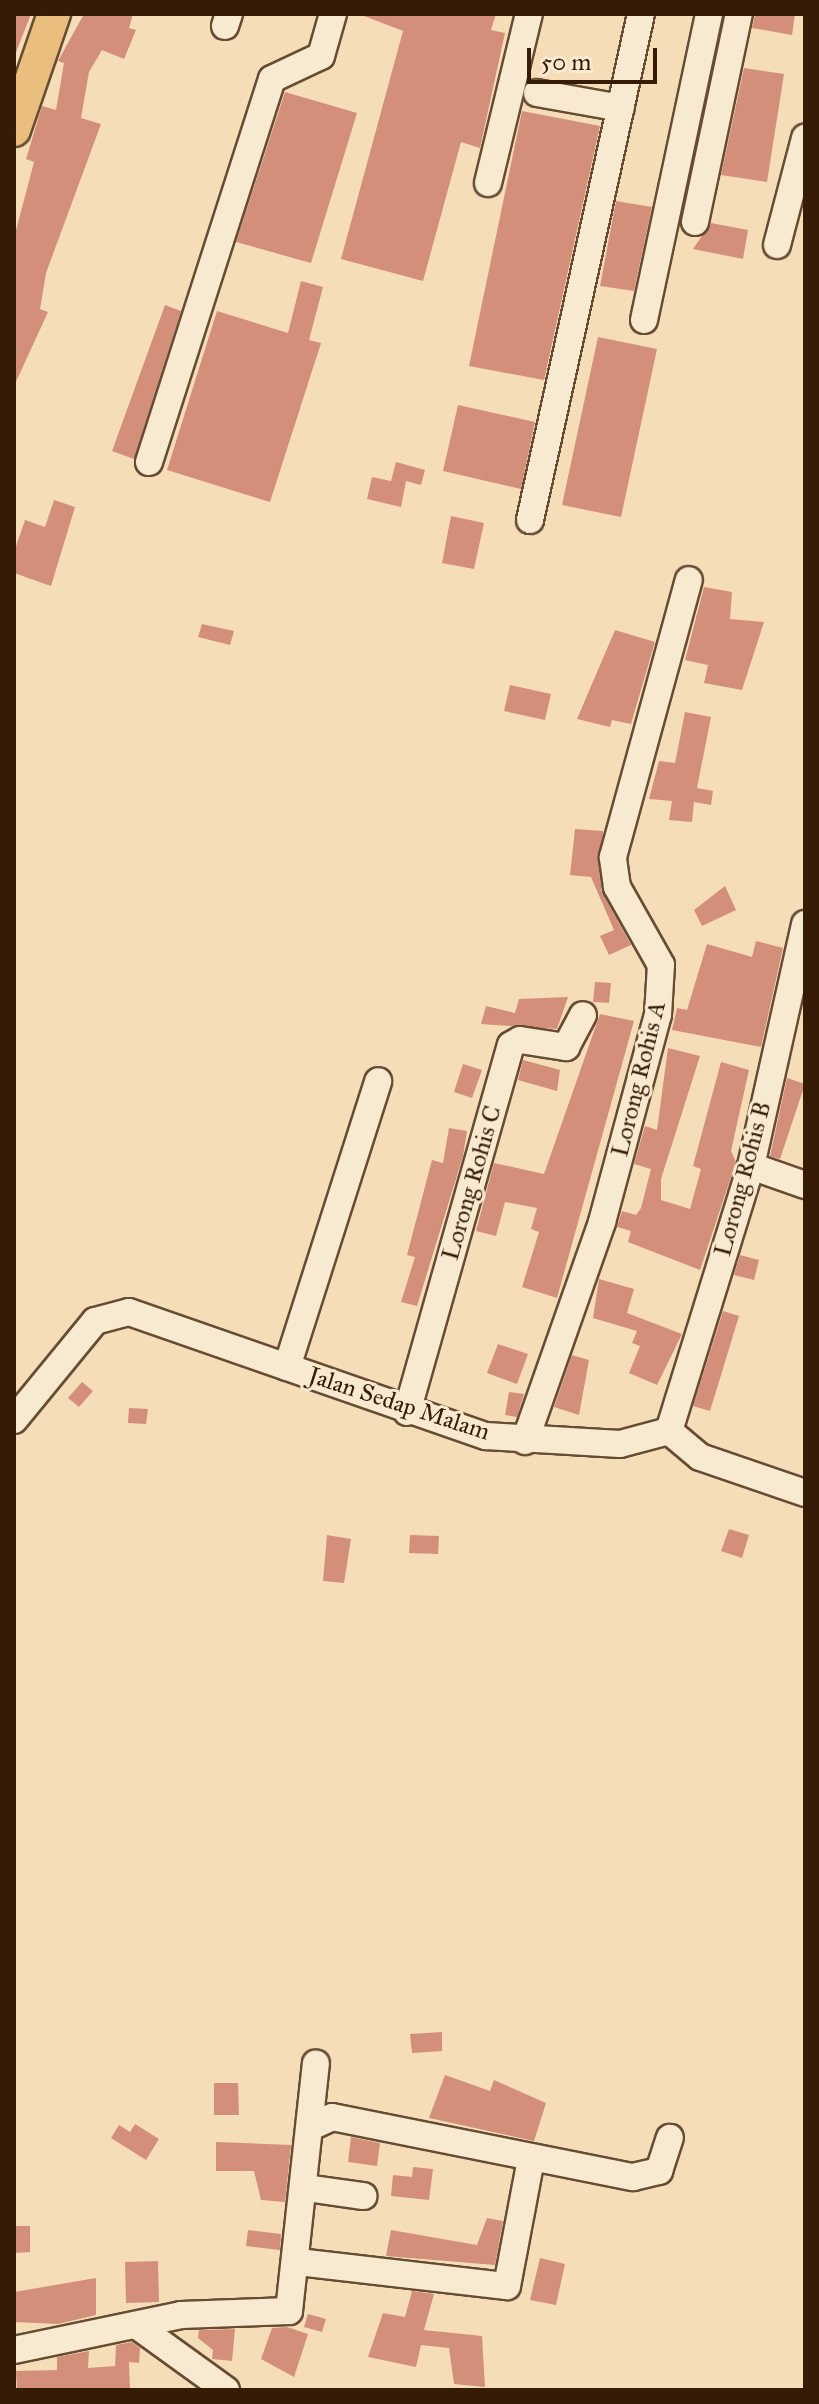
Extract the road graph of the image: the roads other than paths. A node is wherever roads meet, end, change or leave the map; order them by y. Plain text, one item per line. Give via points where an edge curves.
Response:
1 (54, 14) edge
2 (333, 14) edge
3 (529, 14) edge
4 (641, 14) edge
5 (709, 14) edge
6 (739, 14) edge
7 (537, 93) dead end
8 (621, 108) junction
9 (14, 130) edge
10 (805, 138) edge
11 (488, 183) dead end
12 (695, 222) dead end
13 (777, 245) dead end
14 (644, 320) dead end
15 (149, 462) dead end
16 (530, 520) dead end
17 (689, 580) dead end
18 (805, 924) edge
19 (583, 1015) dead end
20 (378, 1081) dead end
21 (751, 1166) junction
22 (805, 1185) edge
23 (287, 1367) junction
24 (407, 1412) junction
25 (14, 1420) edge
26 (669, 1431) junction
27 (525, 1441) junction
28 (805, 1493) edge
29 (316, 2063) dead end
30 (313, 2126) junction
31 (670, 2138) dead end
32 (531, 2159) junction
33 (306, 2188) junction
34 (363, 2196) dead end
35 (298, 2262) junction
36 (136, 2325) junction
37 (14, 2350) edge
38 (226, 2390) edge

1 - 9 main road
2 - 15 street via 321,56 272,79
3 - 11 street
4 - 8 street
5 - 14 street
6 - 12 street
7 - 8 street
8 - 16 street
10 - 13 street
17 - 27 street, Lorong Rohis A via 613,857 617,887 661,965 658,1015 602,1222
18 - 21 street, Lorong Rohis B
19 - 24 street, Lorong Rohis C via 566,1047 520,1040 511,1045
20 - 23 street
21 - 22 street
21 - 26 street, Lorong Rohis B
23 - 24 street, Jalan Sedap Malam
23 - 25 street, Jalan Sedap Malam via 129,1312 95,1321
24 - 27 street, Jalan Sedap Malam
26 - 27 street, Jalan Sedap Malam via 620,1444
26 - 28 street via 700,1457
29 - 30 street
30 - 32 street via 332,2117
30 - 33 street
31 - 32 street via 659,2171 647,2177
32 - 35 street via 507,2286
33 - 34 street
33 - 35 street
35 - 36 street via 292,2305 282,2315 208,2312
36 - 37 street
36 - 38 street

